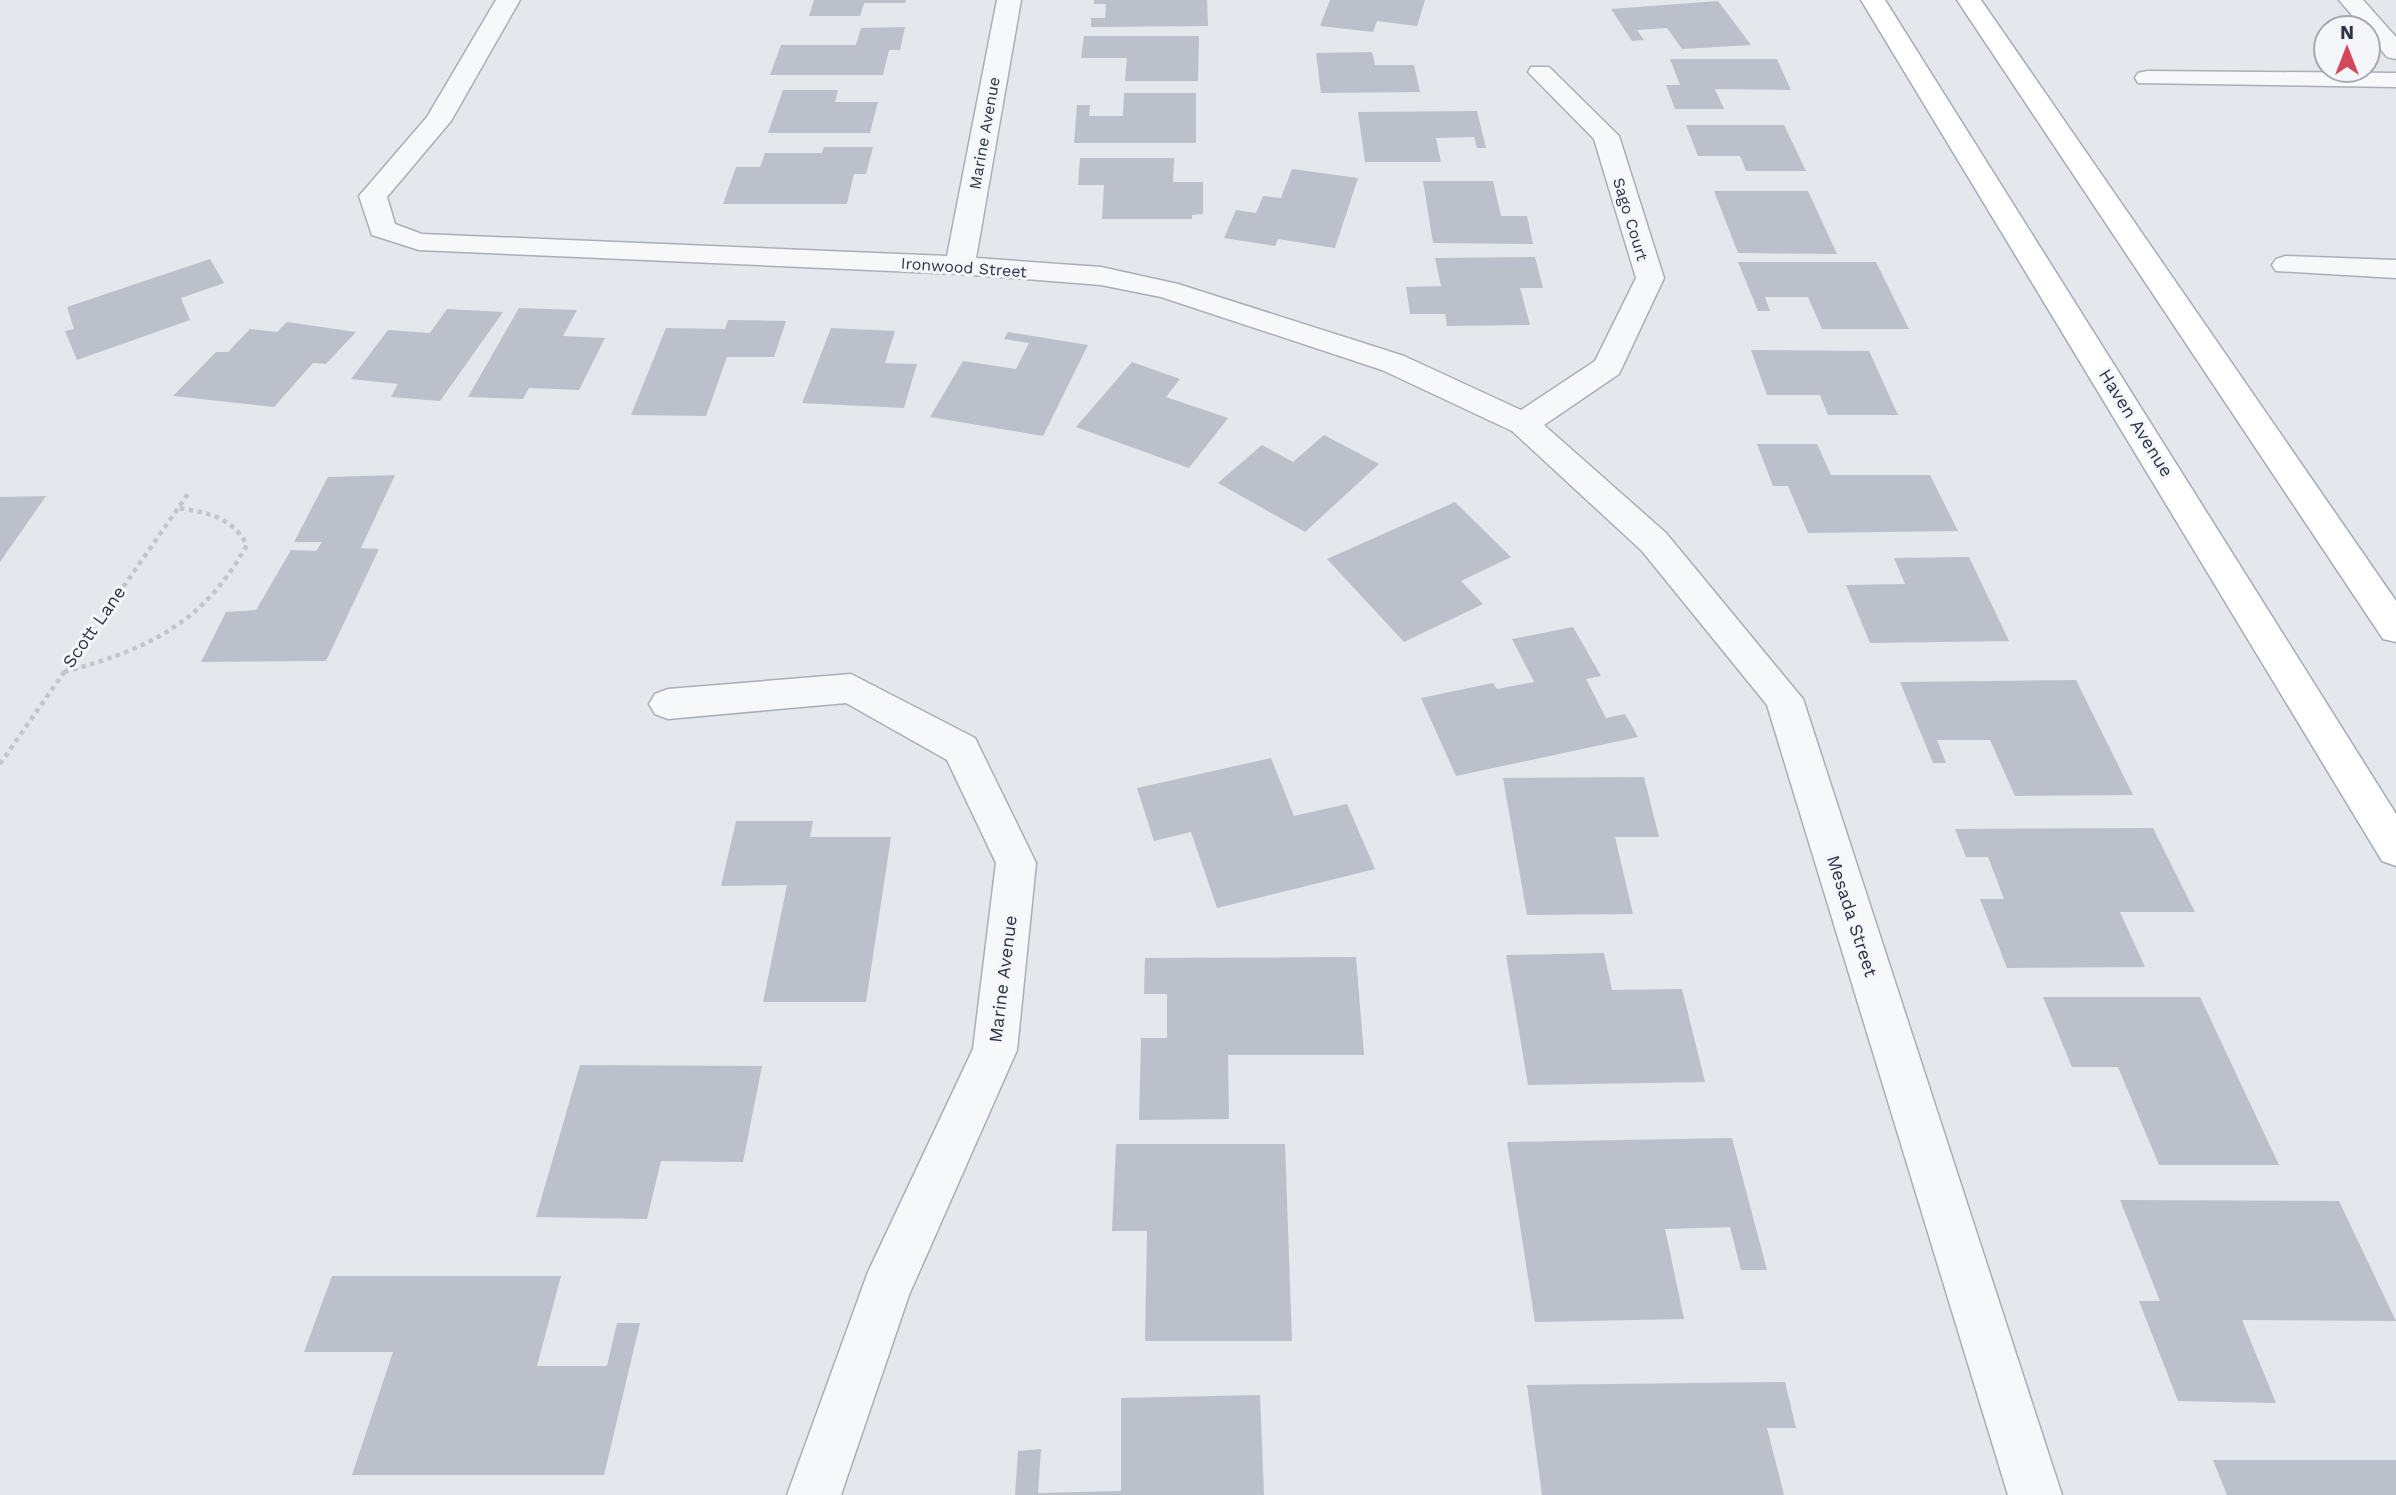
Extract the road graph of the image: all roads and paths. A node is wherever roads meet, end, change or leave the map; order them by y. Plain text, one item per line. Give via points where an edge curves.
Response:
1 (508, 0) edge
2 (1009, 0) edge
3 (1873, 0) edge
4 (1969, 0) edge
5 (2351, 0) edge
6 (2396, 52) edge
7 (1540, 72) dead end
8 (2147, 78) dead end
9 (2396, 80) edge
10 (960, 265) junction
11 (2286, 265) dead end
12 (2396, 269) edge
13 (1523, 424) junction
14 (190, 491) dead end
15 (178, 508) junction
16 (2396, 629) edge
17 (62, 673) junction
18 (668, 704) dead end
19 (0, 764) edge
20 (2396, 849) edge
21 (814, 1495) edge
22 (2035, 1495) edge

1 - 10 street, Ironwood Street via 438,121 373,196 382,229 419,243
2 - 10 street, Marine Avenue
3 - 20 main road, Haven Avenue
4 - 16 main road
5 - 6 street
7 - 13 street, Sago Court via 1605,135 1650,278 1608,367
8 - 9 street
10 - 13 street, Ironwood Street via 1101,276 1168,290 1393,363
11 - 12 street
13 - 22 street, Mesada Street via 1654,542 1784,699
14 - 15 path, Scott Lane
15 - 17 path, Scott Lane
15 - 17 path via 221,515 240,528 247,545 233,575 202,610 171,632 113,659
17 - 19 path, Scott Lane
18 - 21 street, Marine Avenue via 851,688 961,749 1016,863 995,1050 886,1290

